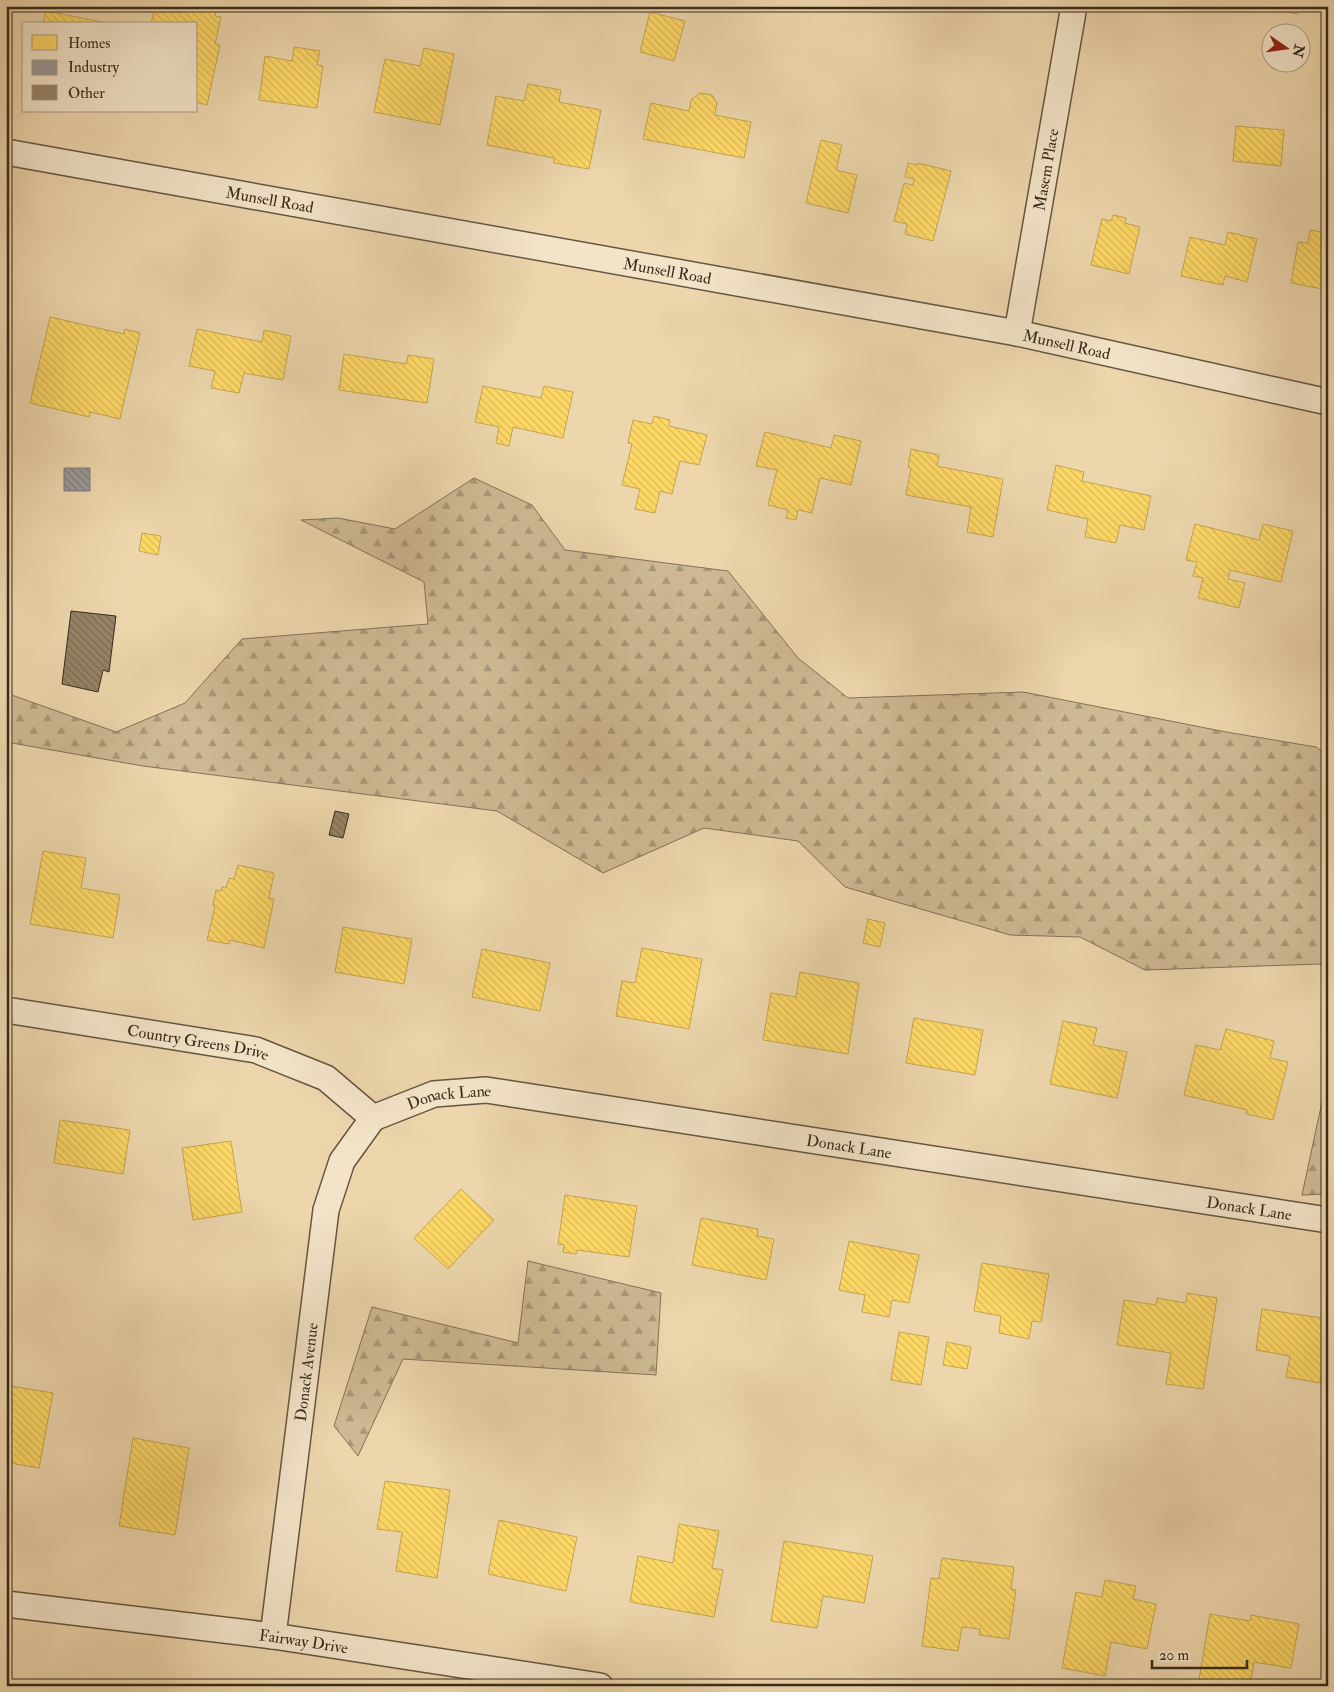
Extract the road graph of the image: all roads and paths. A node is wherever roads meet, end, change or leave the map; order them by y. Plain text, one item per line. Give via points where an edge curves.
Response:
1 (1074, 6) edge
2 (6, 152) edge
3 (1017, 333) junction
4 (1328, 402) edge
5 (6, 1010) edge
6 (373, 1118) junction
7 (1328, 1220) edge
8 (6, 1604) edge
9 (273, 1636) junction
10 (600, 1686) edge

1 - 3 street, Masem Place
2 - 3 street, Munsell Road
3 - 4 street, Munsell Road
5 - 6 street, Country Greens Drive via 256,1050 326,1078
6 - 7 street, Donack Lane via 434,1094 486,1090
6 - 9 street, Donack Avenue via 342,1161 326,1210
8 - 9 street, Fairway Drive
9 - 10 street, Fairway Drive

